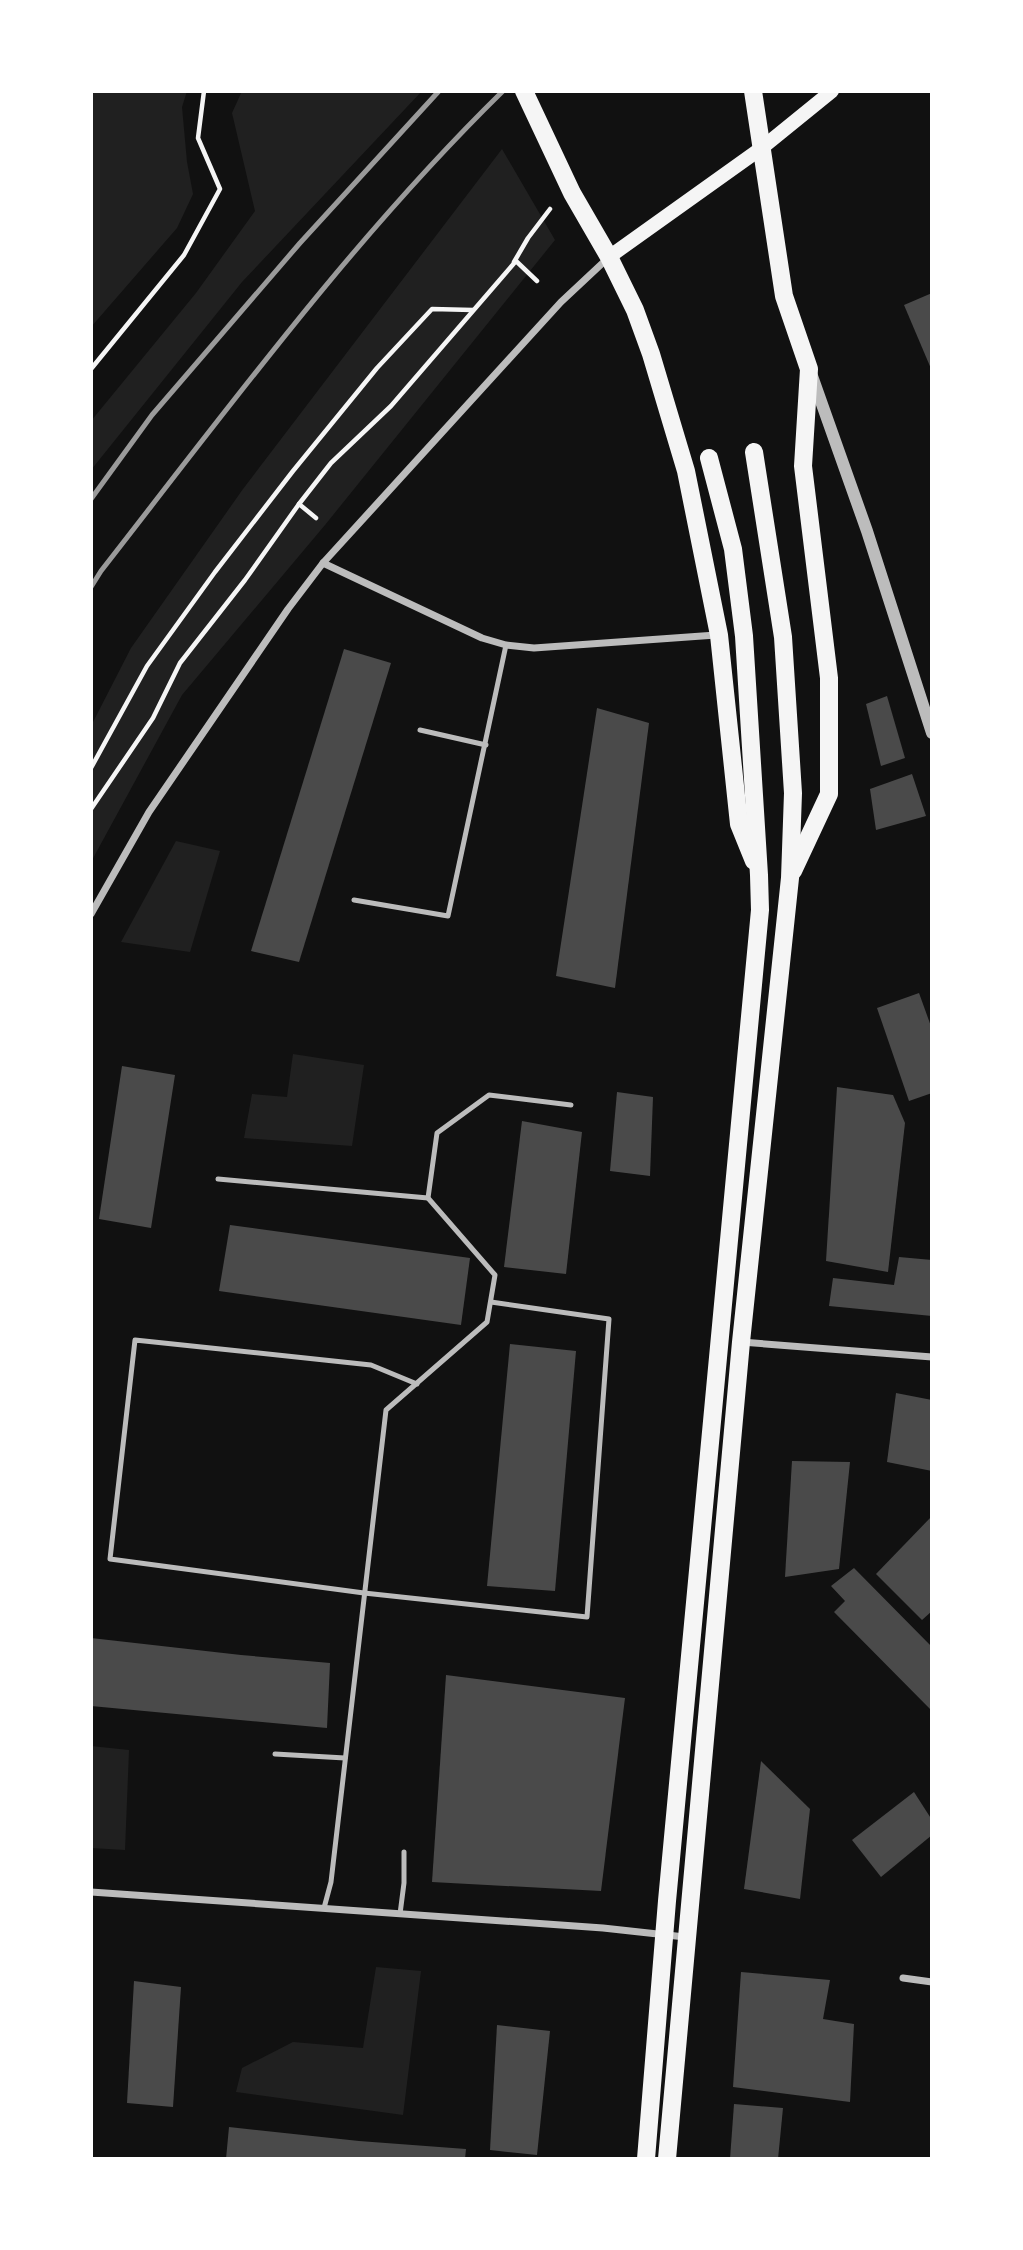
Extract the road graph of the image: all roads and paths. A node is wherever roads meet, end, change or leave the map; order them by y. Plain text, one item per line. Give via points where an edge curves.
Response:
1 (204, 91) edge
2 (524, 91) edge
3 (753, 91) edge
4 (832, 91) edge
5 (763, 147) junction
6 (556, 203) dead end
7 (609, 257) junction
8 (514, 263) junction
9 (537, 281) dead end
10 (473, 310) junction
11 (91, 369) edge
12 (809, 369) junction
13 (754, 452) dead end
14 (709, 458) dead end
15 (299, 504) junction
16 (316, 518) dead end
17 (323, 563) junction
18 (719, 635) junction
19 (506, 645) junction
20 (420, 730) dead end
21 (932, 733) edge
22 (486, 745) junction
23 (91, 768) edge
24 (91, 809) edge
25 (759, 875) junction
26 (790, 878) junction
27 (354, 900) dead end
28 (91, 914) edge
29 (571, 1105) dead end
30 (218, 1179) dead end
31 (428, 1198) junction
32 (491, 1302) junction
33 (741, 1342) junction
34 (932, 1357) edge
35 (416, 1384) junction
36 (364, 1593) junction
37 (275, 1754) dead end
38 (345, 1758) junction
39 (404, 1852) dead end
40 (91, 1892) edge
41 (324, 1908) junction
42 (400, 1914) junction
43 (665, 1935) junction
44 (686, 1937) junction
45 (903, 1978) dead end
46 (932, 1982) edge
47 (646, 2159) edge
48 (667, 2159) edge

1 - 11 path via 198,138 220,189 184,255
2 - 7 main road via 572,193
3 - 5 main road
4 - 5 main road
5 - 7 main road
5 - 12 main road via 784,296
6 - 8 path
7 - 17 street via 561,302
7 - 18 main road via 643,332 686,471
8 - 9 path
8 - 10 path
10 - 15 path via 391,406 331,463
10 - 23 path via 432,309 377,368 292,471 147,666
12 - 21 street
12 - 26 main road via 803,466 829,678 829,794
13 - 26 main road via 783,637 793,793
14 - 25 main road via 733,549 744,636
15 - 16 path
15 - 24 path via 180,663 153,718
17 - 19 street
17 - 28 street via 149,812
18 - 19 street via 534,648
18 - 25 main road via 739,824
19 - 22 lane
20 - 22 lane
22 - 27 lane via 448,916
25 - 43 main road via 760,910
26 - 33 main road
29 - 31 lane via 489,1095 437,1133
30 - 31 lane
31 - 32 lane via 495,1275
32 - 35 lane via 488,1322
32 - 36 lane via 609,1319 587,1617
33 - 34 street
33 - 44 main road
35 - 36 lane via 386,1410
35 - 36 lane via 371,1365 135,1340 110,1559
36 - 38 lane
37 - 38 lane
38 - 41 lane
39 - 42 lane
40 - 41 street
41 - 42 street
42 - 43 street
43 - 44 street
43 - 47 main road
44 - 48 main road
45 - 46 street

